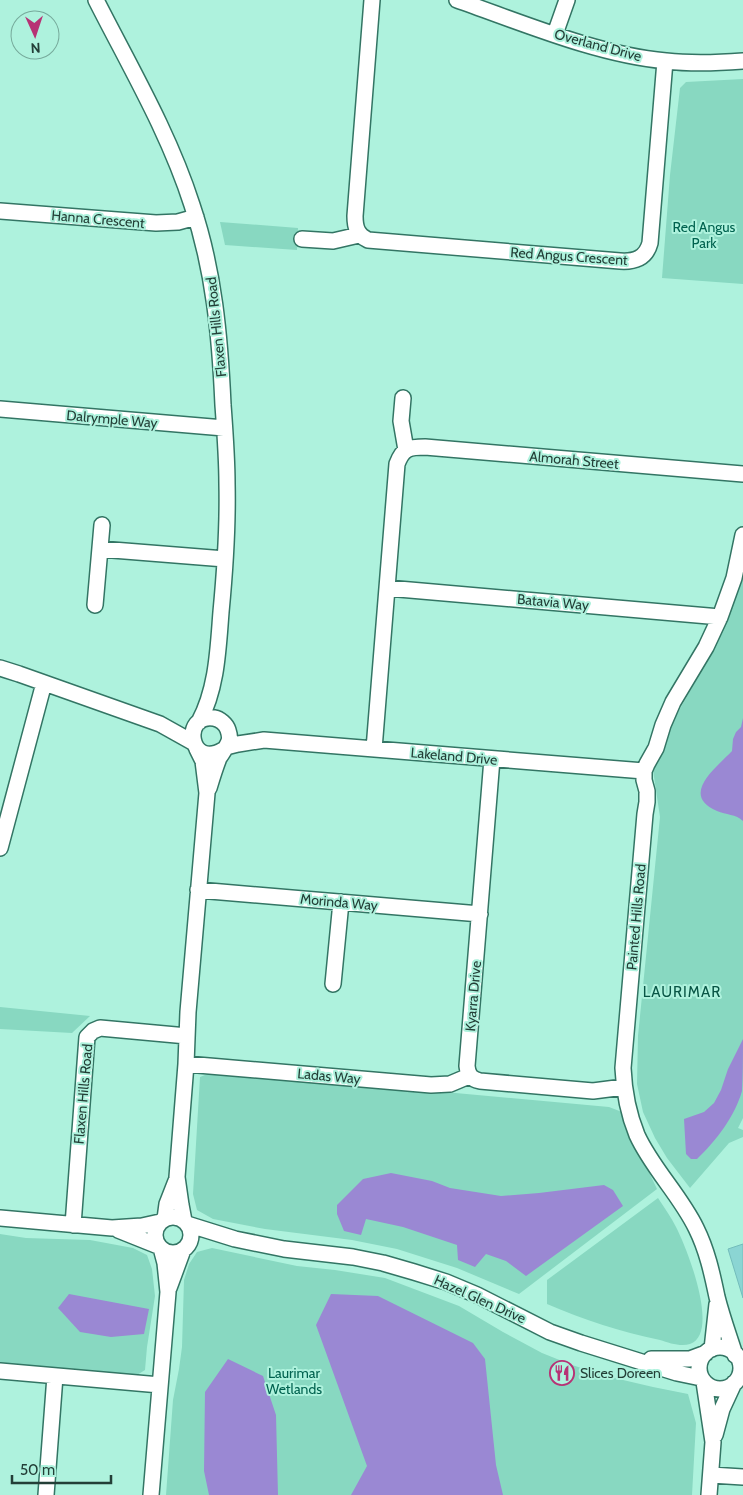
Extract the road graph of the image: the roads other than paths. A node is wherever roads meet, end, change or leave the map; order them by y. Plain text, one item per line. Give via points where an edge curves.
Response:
1 (96, 0) edge
2 (372, 0) edge
3 (458, 0) edge
4 (568, 0) edge
5 (555, 34) junction
6 (665, 61) junction
7 (743, 62) edge
8 (0, 210) edge
9 (196, 217) junction
10 (359, 235) junction
11 (302, 239) dead end
12 (403, 398) dead end
13 (0, 409) edge
14 (224, 428) junction
15 (406, 450) junction
16 (743, 474) edge
17 (102, 525) dead end
18 (743, 535) edge
19 (100, 549) junction
20 (225, 559) junction
21 (387, 588) junction
22 (95, 605) dead end
23 (720, 617) junction
24 (0, 668) edge
25 (215, 678) junction
26 (44, 683) junction
27 (160, 724) junction
28 (198, 724) junction
29 (226, 726) junction
30 (264, 740) junction
31 (195, 746) junction
32 (224, 749) junction
33 (374, 749) junction
34 (492, 759) junction
35 (644, 771) junction
36 (207, 793) junction
37 (0, 848) edge
38 (198, 890) junction
39 (340, 902) junction
40 (480, 914) junction
41 (333, 984) dead end
42 (187, 1036) junction
43 (186, 1064) junction
44 (469, 1076) junction
45 (624, 1087) junction
46 (178, 1177) junction
47 (0, 1218) edge
48 (162, 1220) junction
49 (186, 1222) junction
50 (73, 1224) junction
51 (112, 1228) junction
52 (235, 1239) junction
53 (160, 1247) junction
54 (184, 1249) junction
55 (167, 1298) junction
56 (718, 1298) junction
57 (709, 1351) junction
58 (632, 1358) junction
59 (739, 1359) edge
60 (0, 1371) edge
61 (55, 1376) junction
62 (703, 1380) junction
63 (738, 1381) edge
64 (160, 1384) junction
65 (713, 1442) junction
66 (711, 1475) junction
67 (743, 1477) edge
68 (46, 1495) edge
69 (151, 1495) edge
70 (709, 1495) edge

1 - 9 street, Flaxen Hills Road via 173,155
2 - 10 street via 355,216
3 - 5 street, Overland Drive
4 - 5 street
5 - 6 street, Overland Drive via 611,51
6 - 7 street, Overland Drive
6 - 10 street, Red Angus Crescent via 650,243 640,258 629,262 368,240
8 - 9 street, Hanna Crescent via 156,223
9 - 14 street, Flaxen Hills Road via 215,303
10 - 11 street, Red Angus Crescent via 334,241
12 - 15 street via 401,421
13 - 14 street, Dalrymple Way
14 - 20 street, Flaxen Hills Road via 227,484
15 - 16 street, Almorah Street via 426,447
15 - 21 street via 397,464
17 - 19 street
18 - 23 street via 734,578
19 - 20 street
19 - 22 street
20 - 25 street, Flaxen Hills Road
21 - 23 street, Batavia Way
21 - 33 street
23 - 35 street via 673,702
24 - 26 street
25 - 28 street, Flaxen Hills Road
25 - 29 street, Flaxen Hills Road via 219,709
26 - 27 street
26 - 37 street
27 - 28 street
27 - 31 street
28 - 29 street via 215,718
28 - 31 street via 192,737
29 - 30 street, Lakeland Drive
29 - 32 street via 229,735
30 - 32 street, Lakeland Drive
30 - 33 street, Lakeland Drive
31 - 32 street via 207,754
31 - 36 street via 203,761
32 - 36 street
33 - 34 street, Lakeland Drive
34 - 35 street, Lakeland Drive
34 - 40 street, Kyarra Drive
35 - 45 street, Painted Hills Road via 647,802 624,1052
36 - 38 street
38 - 39 street, Morinda Way
38 - 42 street
39 - 40 street, Morinda Way
39 - 41 street
40 - 44 street, Kyarra Drive via 467,1066
42 - 43 street
42 - 50 street, Flaxen Hills Road via 100,1028 87,1036
43 - 44 street, Ladas Way via 431,1085 450,1084
43 - 46 street
44 - 45 street via 480,1081 593,1090
45 - 56 street, Painted Hills Road via 637,1135 688,1211 706,1249
46 - 48 street
46 - 49 street
47 - 50 street
48 - 49 street via 175,1217
48 - 51 street via 142,1226
48 - 53 street via 155,1231
49 - 52 street, Hazel Glen Drive
49 - 54 street via 190,1239
50 - 51 street
51 - 53 street
52 - 54 street, Hazel Glen Drive via 203,1241
52 - 58 street, Hazel Glen Drive via 353,1257 414,1272 477,1295 550,1332
53 - 54 street via 171,1252
53 - 55 street via 165,1263
54 - 55 street
55 - 64 street
56 - 57 street, Painted Hills Road
56 - 59 street, Painted Hills Road
57 - 58 street, Hazel Glen Drive via 690,1360
57 - 59 street via 724,1348
57 - 62 street via 699,1365
58 - 62 street, Hazel Glen Drive
59 - 63 street
60 - 61 street
61 - 64 street
61 - 68 street
62 - 63 street via 716,1389 729,1387
62 - 65 street
63 - 65 street via 722,1409
64 - 69 street
65 - 66 street
66 - 67 street
66 - 70 street

